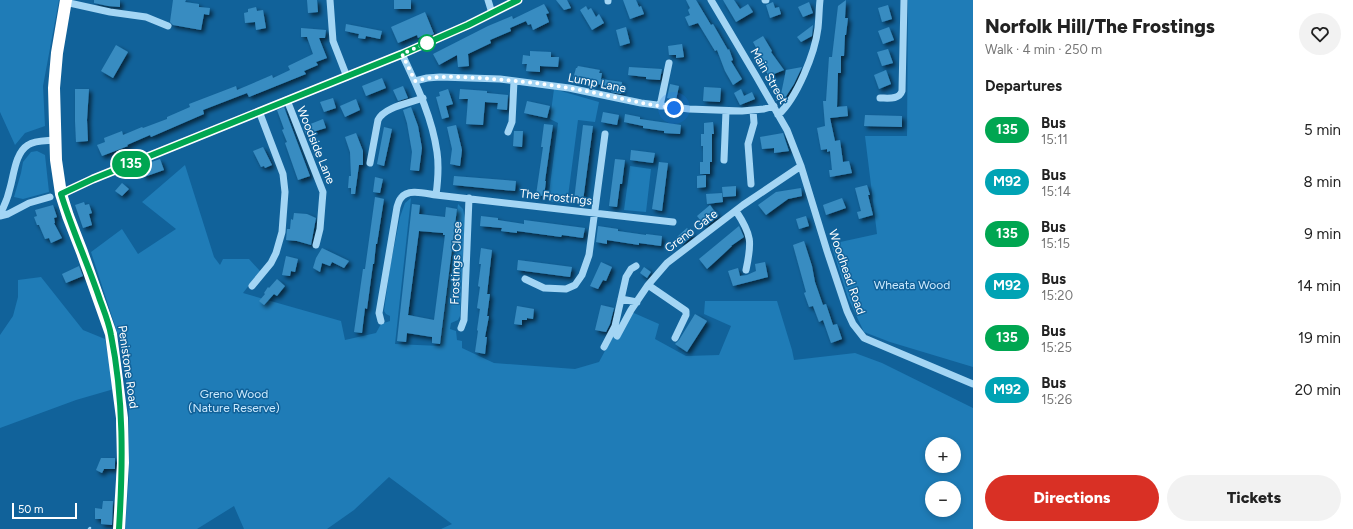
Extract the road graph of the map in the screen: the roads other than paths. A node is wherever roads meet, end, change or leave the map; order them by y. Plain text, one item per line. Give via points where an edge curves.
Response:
1 (330, 0) edge
2 (488, 0) edge
3 (518, 0) edge
4 (711, 0) edge
5 (820, 0) edge
6 (904, 0) edge
7 (66, 1) edge
8 (492, 13) junction
9 (168, 26) dead end
10 (402, 54) junction
11 (669, 63) dead end
12 (347, 77) junction
13 (415, 81) junction
14 (514, 81) junction
15 (423, 98) junction
16 (880, 98) dead end
17 (287, 100) junction
18 (660, 106) junction
19 (774, 106) junction
20 (753, 110) junction
21 (726, 111) junction
22 (259, 112) junction
23 (778, 114) junction
24 (508, 132) dead end
25 (605, 134) dead end
26 (55, 140) junction
27 (724, 160) dead end
28 (370, 164) dead end
29 (801, 166) junction
30 (751, 184) dead end
31 (436, 195) junction
32 (55, 196) junction
33 (3, 198) edge
34 (469, 198) junction
35 (736, 211) junction
36 (594, 212) junction
37 (0, 215) edge
38 (673, 222) dead end
39 (316, 245) dead end
40 (636, 266) dead end
41 (746, 270) dead end
42 (525, 279) dead end
43 (648, 285) junction
44 (252, 286) dead end
45 (621, 299) junction
46 (637, 302) junction
47 (381, 320) dead end
48 (461, 328) dead end
49 (617, 336) dead end
50 (675, 338) dead end
51 (604, 347) dead end
52 (973, 384) edge
53 (119, 529) edge

1 - 12 street via 333,41
2 - 8 street
3 - 8 street
4 - 19 street, Main Street
5 - 23 street via 818,27 810,57 792,97
6 - 16 street via 902,91 898,97
7 - 9 street via 110,12 146,17
7 - 26 highway, Penistone Road via 54,88
8 - 10 street
10 - 12 street
10 - 13 street
11 - 18 street
12 - 17 street
13 - 14 street, Lump Lane via 440,77
13 - 15 street
14 - 18 street, Lump Lane via 569,88
14 - 24 street via 512,122
15 - 28 street via 390,109 380,116
15 - 31 street via 437,153
17 - 22 street
17 - 39 street, Woodside Lane via 323,192
18 - 21 street, Lump Lane
19 - 20 street, Lump Lane
19 - 23 street, Main Street
20 - 21 street, Lump Lane
20 - 30 street via 754,123 748,144
21 - 27 street
22 - 32 street
22 - 44 street via 283,174 285,192 282,232 276,253
23 - 29 street, Main Street
25 - 36 street
26 - 32 highway, Penistone Road
26 - 33 street via 32,143 22,150
29 - 35 street, Greno Gate
29 - 52 street, Woodhead Road via 834,273 853,324 864,338
31 - 34 street, The Frostings
31 - 47 street, The Frostings via 414,192 403,196 397,207 379,313
32 - 37 street
32 - 53 highway, Penistone Road via 68,216 111,334 122,418
33 - 37 street
34 - 36 street, The Frostings
34 - 48 street, Frostings Close via 464,320
35 - 41 street via 749,235 750,250
35 - 43 street, Greno Gate via 667,263
36 - 38 street, The Frostings
36 - 42 street via 589,255 575,285 566,289 544,288
40 - 45 street via 626,277
43 - 46 street, Greno Gate
43 - 50 street via 686,311
45 - 46 street
45 - 51 street via 615,326
46 - 49 street, Greno Gate

